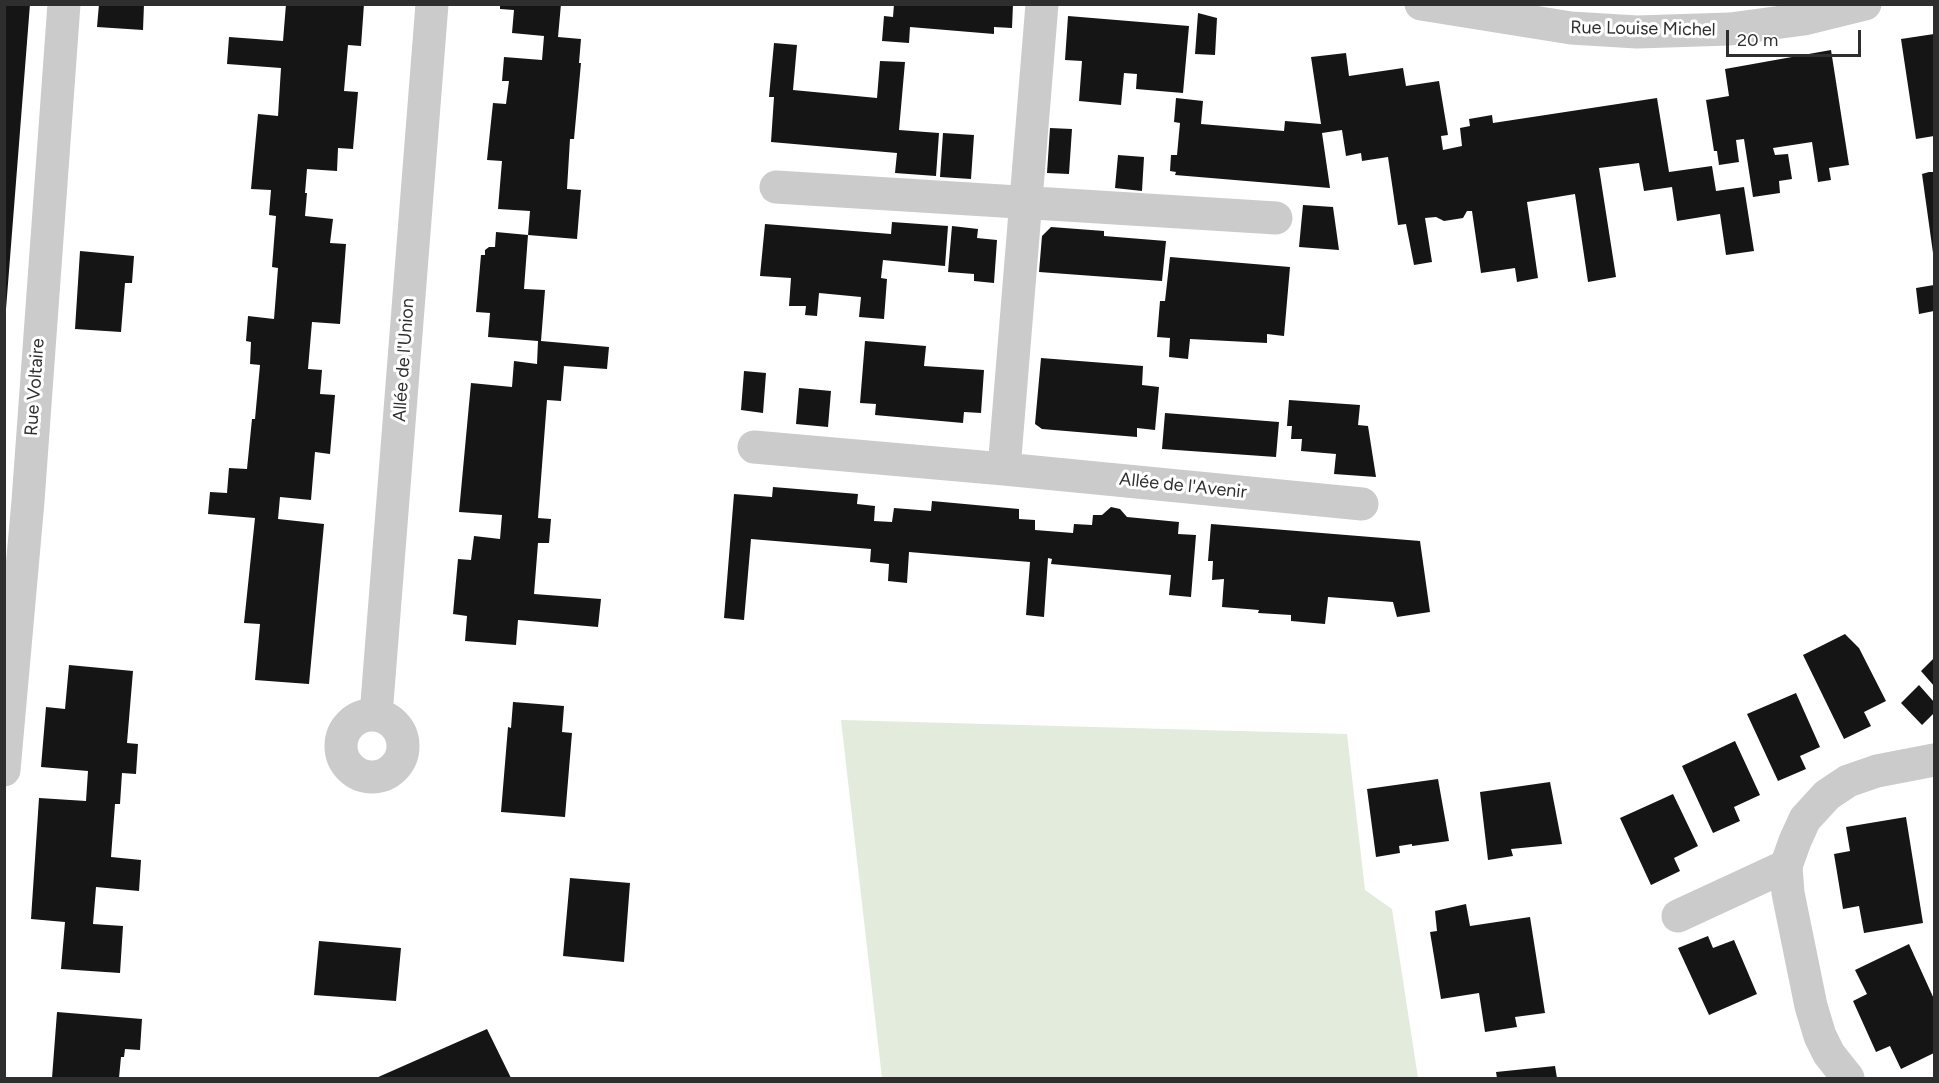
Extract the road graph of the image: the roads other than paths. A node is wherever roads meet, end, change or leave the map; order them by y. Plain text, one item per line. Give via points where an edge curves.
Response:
1 (64, 4) edge
2 (432, 4) edge
3 (1042, 4) edge
4 (1421, 4) edge
5 (1865, 4) edge
6 (1765, 15) edge
7 (776, 187) dead end
8 (1026, 203) junction
9 (1276, 218) dead end
10 (18, 445) edge
11 (754, 447) dead end
12 (1004, 469) junction
13 (1362, 504) dead end
14 (376, 715) dead end
15 (1935, 760) edge
16 (4, 770) edge
17 (1786, 866) junction
18 (1678, 916) dead end
19 (1848, 1078) edge

1 - 10 street, Rue Voltaire
2 - 14 street, Allée de l'Union
3 - 8 street
4 - 6 street, Rue Louise Michel via 1515,21 1604,31 1709,31
5 - 6 street, Rue Louise Michel via 1804,19
7 - 8 street
8 - 9 street
8 - 12 street
10 - 16 street, Rue Voltaire
11 - 12 street, Allée de l'Avenir
12 - 13 street, Allée de l'Avenir
15 - 17 street via 1876,771 1848,781 1827,795 1805,819
17 - 18 street
17 - 19 street via 1811,1006 1829,1054

